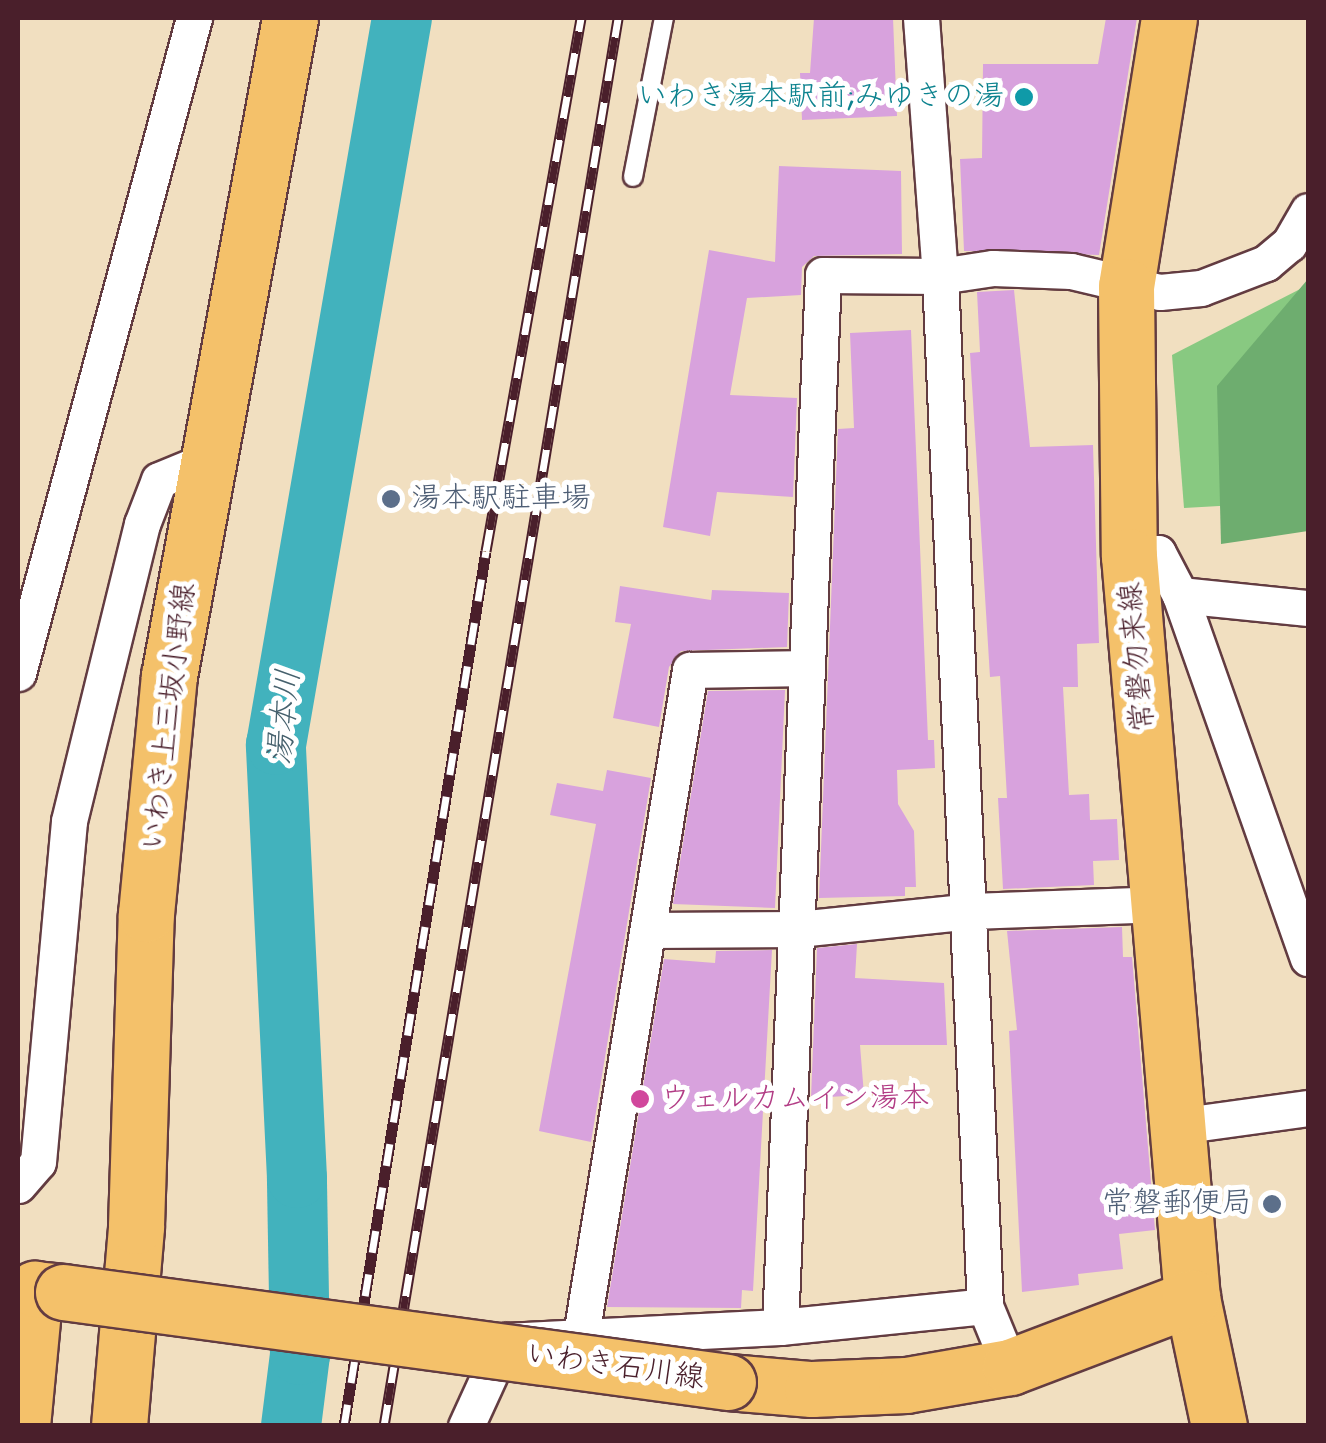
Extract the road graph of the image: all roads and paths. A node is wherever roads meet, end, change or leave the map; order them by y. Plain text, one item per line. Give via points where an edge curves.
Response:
1 (194, 18) edge
2 (290, 18) edge
3 (664, 18) edge
4 (922, 18) edge
5 (1170, 18) edge
6 (633, 177) dead end
7 (1308, 211) edge
8 (940, 276) junction
9 (1126, 286) junction
10 (210, 459) junction
11 (1129, 556) junction
12 (1180, 595) junction
13 (1308, 611) edge
14 (807, 668) junction
15 (18, 673) edge
16 (1293, 863) edge
17 (1161, 904) junction
18 (971, 911) junction
19 (798, 929) junction
20 (649, 930) junction
21 (1308, 958) edge
22 (1308, 1108) edge
23 (1178, 1126) junction
24 (18, 1185) edge
25 (1192, 1298) junction
26 (986, 1306) junction
27 (780, 1327) junction
28 (581, 1335) junction
29 (1010, 1367) junction
30 (812, 1407) edge
31 (22, 1426) edge
32 (120, 1426) edge
33 (466, 1426) edge
34 (1219, 1426) edge

1 - 15 street
2 - 10 main road, いわき上三坂小野線
3 - 6 lane
4 - 8 street
5 - 9 main road, 常磐勿来線
7 - 9 street via 1289,244 1235,278 1160,292
8 - 9 street via 993,268 1071,271
8 - 14 street via 823,275
8 - 18 street
9 - 11 main road, 常磐勿来線
10 - 24 street via 159,480 142,524 70,821 38,1162
10 - 32 main road, いわき上三坂小野線 via 169,676 146,914 136,1226
11 - 12 street via 1158,554
11 - 17 main road, 常磐勿来線
12 - 13 street
12 - 16 street
14 - 19 street
14 - 20 street via 690,670
16 - 21 street
17 - 18 street
17 - 23 main road, 常磐勿来線
18 - 19 street
18 - 26 street
19 - 20 street
19 - 27 street
20 - 28 street
22 - 23 street
23 - 25 main road, 常磐勿来線
25 - 29 main road, いわき石川線
25 - 34 main road
26 - 27 street
26 - 29 street
27 - 28 street
28 - 33 street via 505,1341
29 - 30 main road, いわき石川線
30 - 31 main road, いわき石川線, bridge via 728,1382 35,1289

